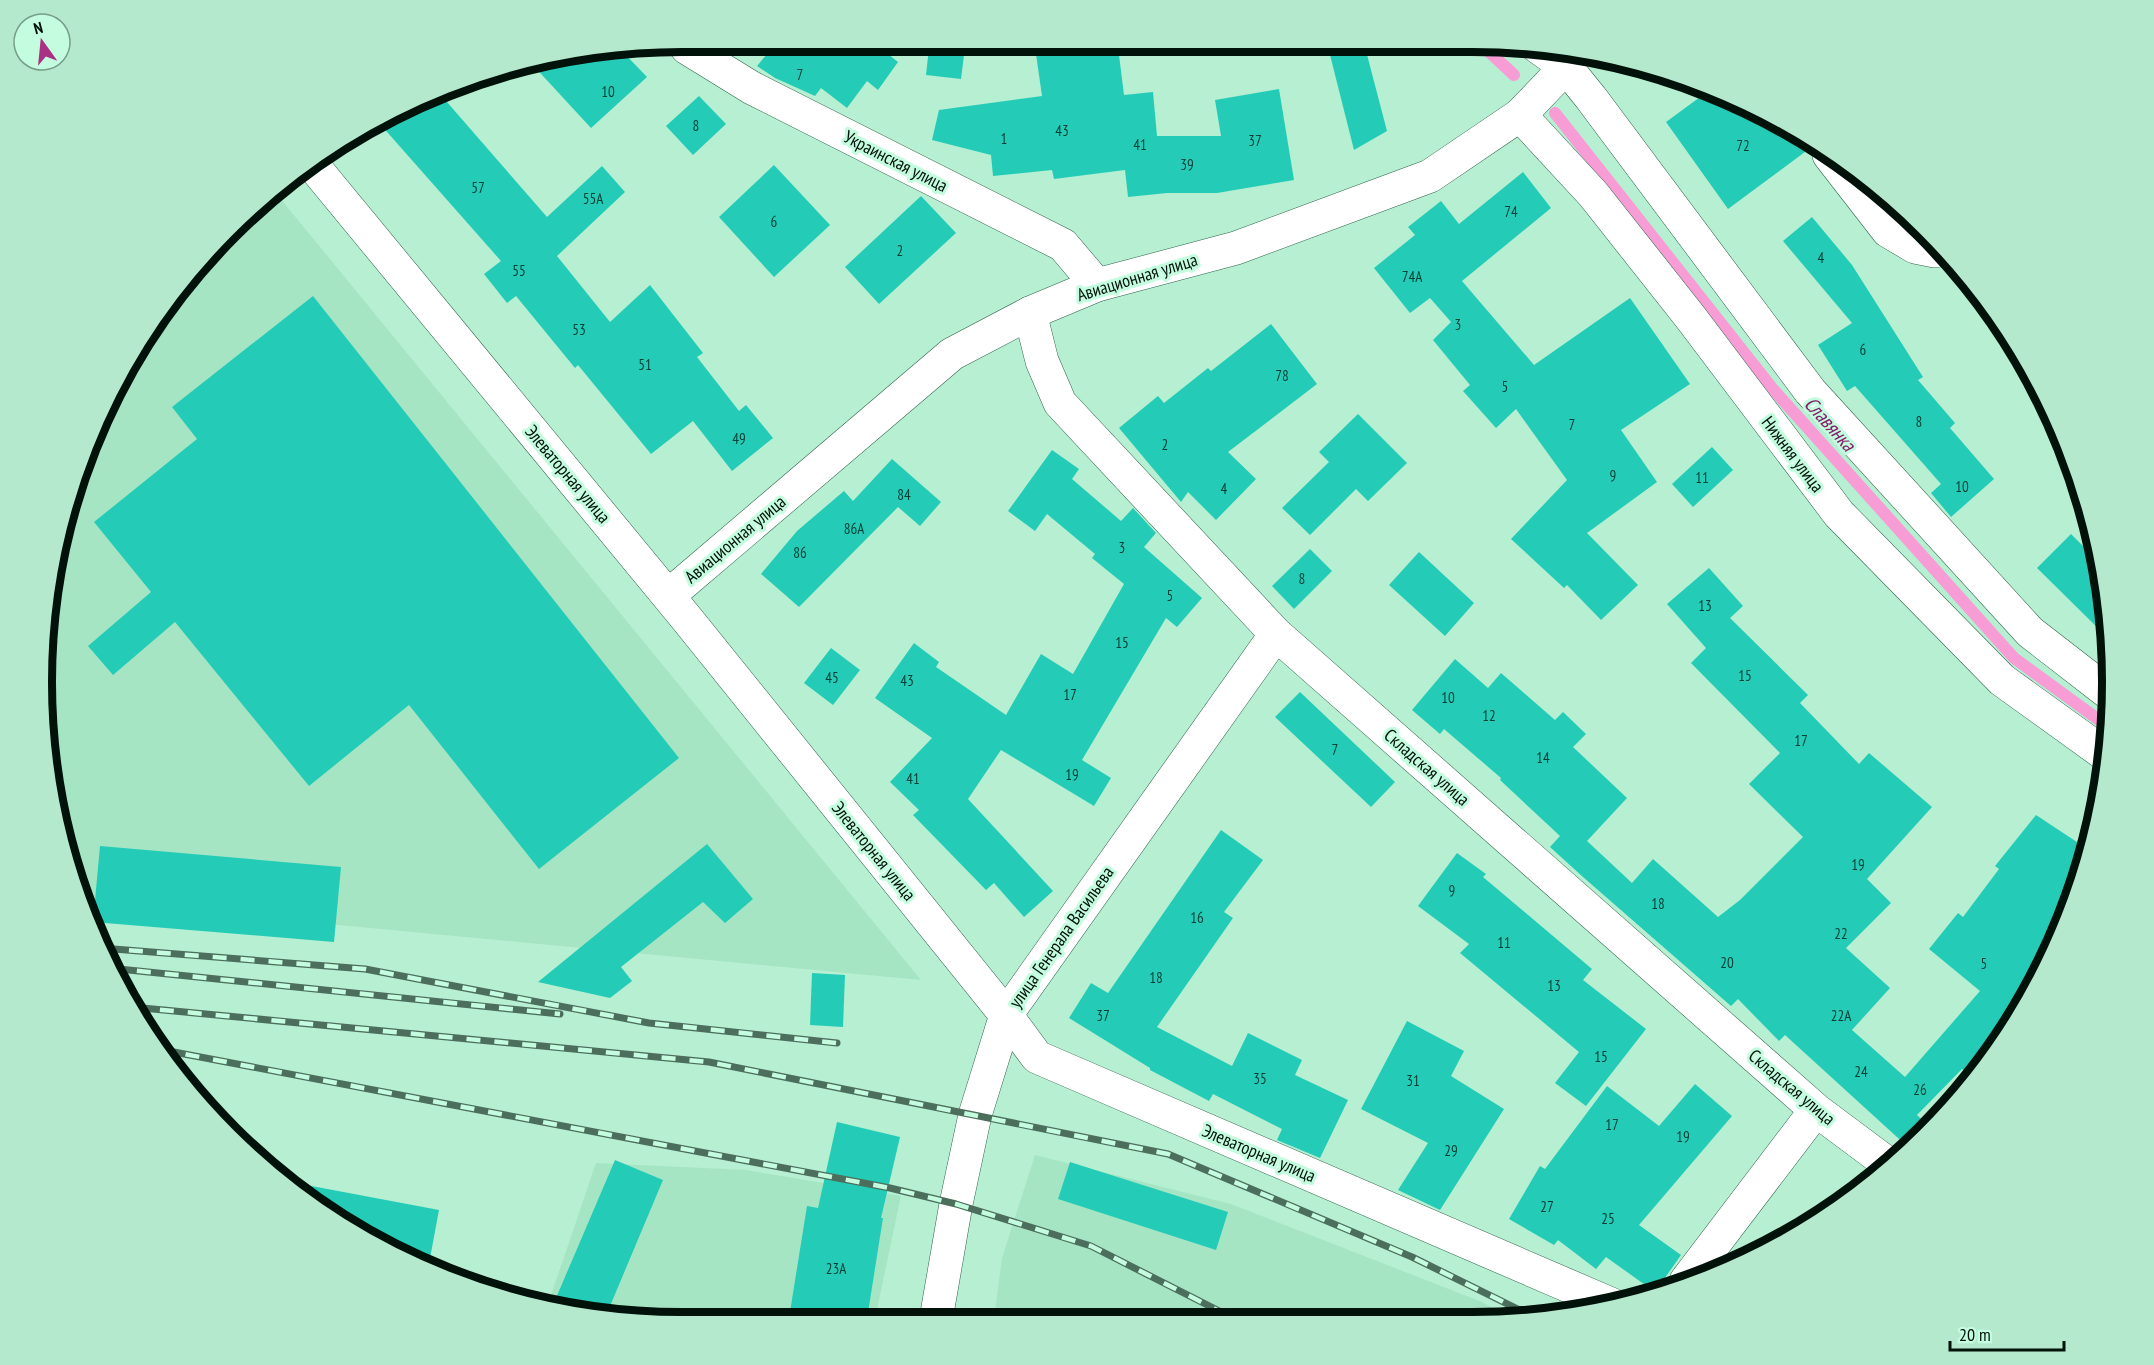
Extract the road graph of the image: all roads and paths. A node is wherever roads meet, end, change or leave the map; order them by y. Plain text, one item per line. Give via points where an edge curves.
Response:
1 (694, 52) edge
2 (1570, 60) edge
3 (1570, 61) edge
4 (1520, 114) junction
5 (317, 170) edge
6 (1845, 176) edge
7 (1928, 249) edge
8 (1097, 285) junction
9 (1030, 313) junction
10 (668, 596) junction
11 (1276, 634) junction
12 (2102, 688) edge
13 (2098, 749) edge
14 (1006, 1015) junction
15 (1816, 1110) junction
16 (1883, 1159) edge
17 (1693, 1272) edge
18 (1599, 1299) edge
19 (937, 1312) edge

1 - 8 street, Украинская улица via 752,88 1063,245
2 - 4 street, Авиационная улица
3 - 12 street via 1591,98 1810,392 2030,632
4 - 8 street, Авиационная улица via 1430,176 1236,248
4 - 13 street, Нижняя улица via 1593,195 1839,514 2002,680
5 - 10 street, Элеваторная улица
6 - 7 street via 1888,231 1915,247
8 - 9 street, Авиационная улица
9 - 10 street, Авиационная улица via 952,354
9 - 11 street, Складская улица via 1042,361 1060,403
10 - 14 street, Элеваторная улица
11 - 14 street, улица Генерала Васильева
11 - 15 street, Складская улица
14 - 18 street, Элеваторная улица via 1037,1057
14 - 19 street, улица Генерала Васильева via 975,1115
15 - 16 street, Складская улица
15 - 17 street

